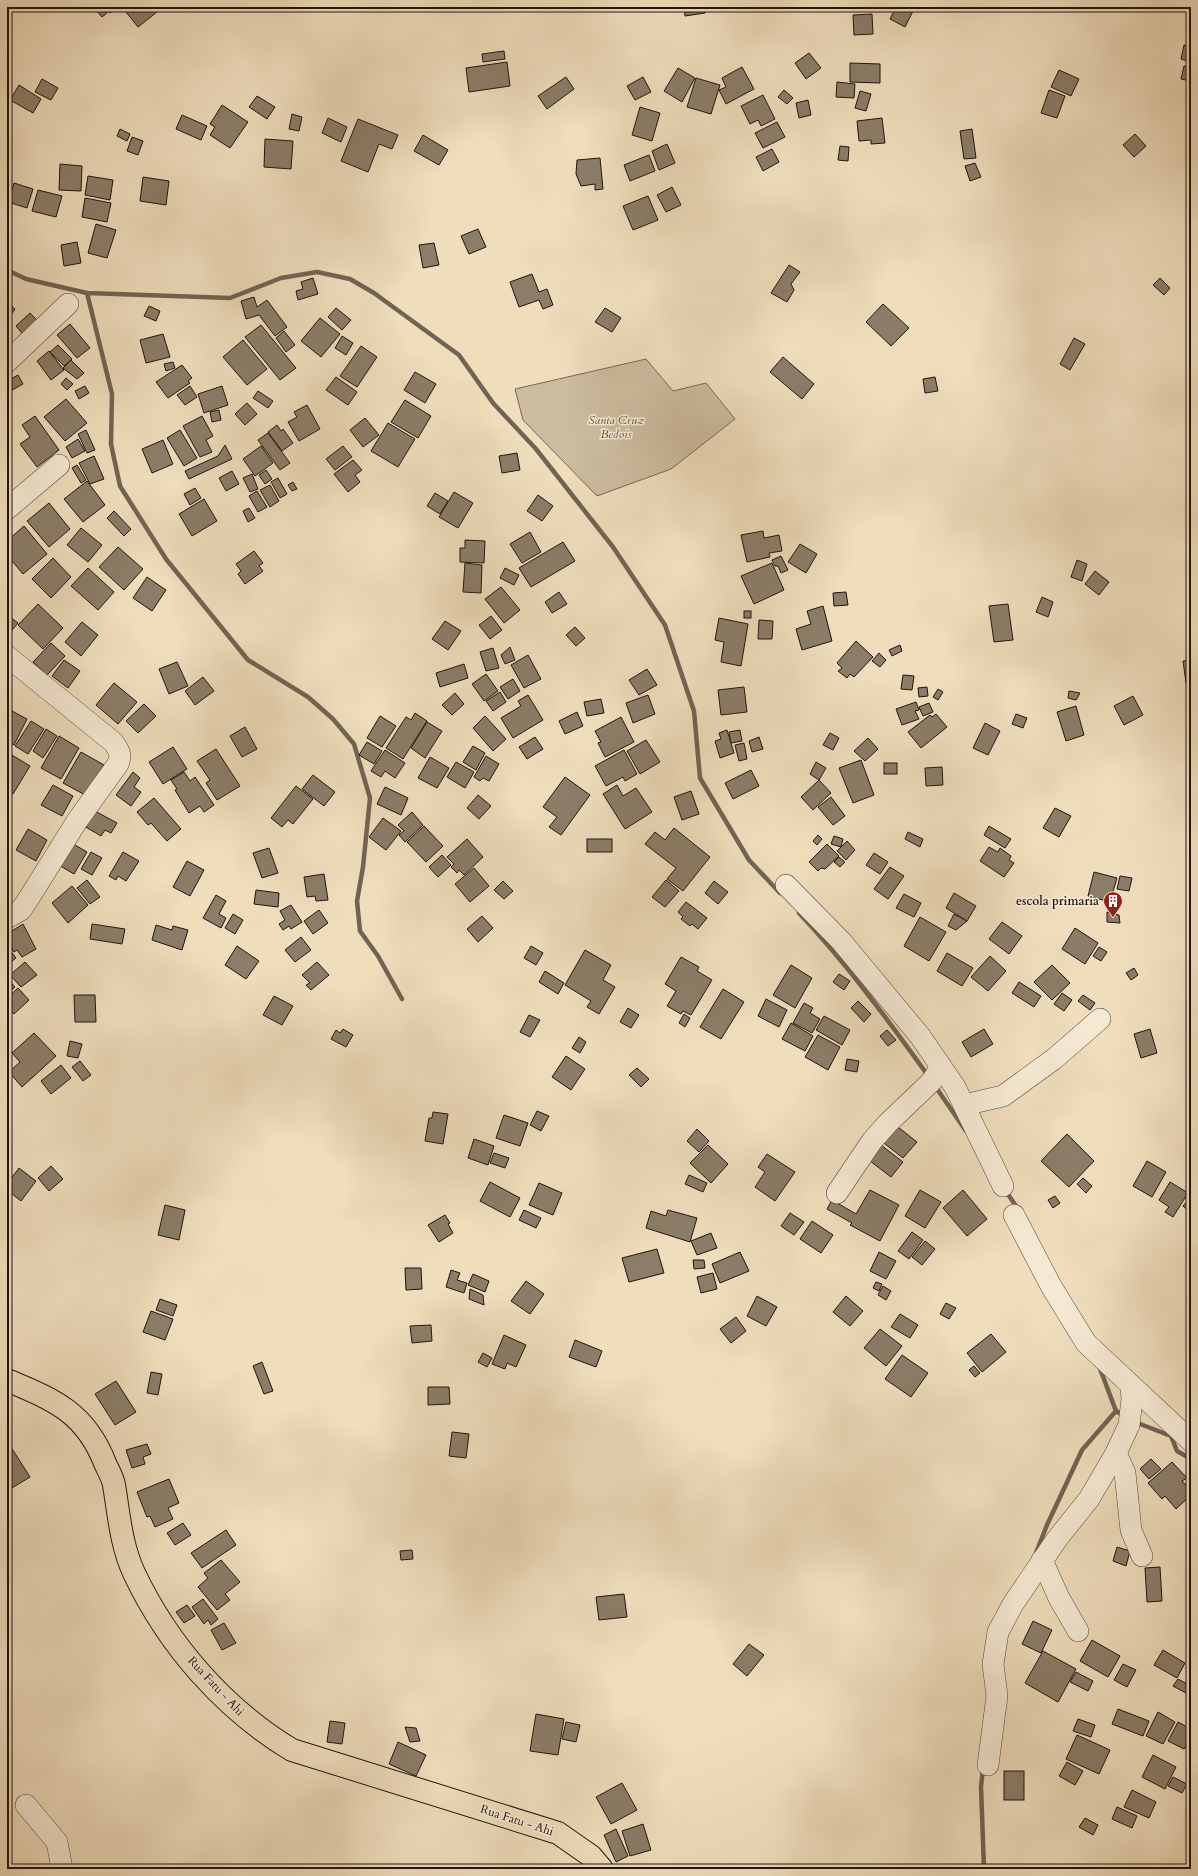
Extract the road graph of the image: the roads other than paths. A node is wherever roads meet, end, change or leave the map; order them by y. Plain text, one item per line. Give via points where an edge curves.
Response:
1 (68, 304) dead end
2 (7, 362) edge
3 (59, 465) dead end
4 (7, 509) edge
5 (7, 656) edge
6 (786, 885) dead end
7 (7, 918) edge
8 (1100, 1019) dead end
9 (941, 1067) junction
10 (964, 1105) junction
11 (1003, 1186) dead end
12 (837, 1193) dead end
13 (1014, 1215) dead end
14 (7, 1380) edge
15 (1131, 1386) junction
16 (1191, 1440) edge
17 (1116, 1453) junction
18 (1142, 1556) dead end
19 (1042, 1560) junction
20 (1078, 1631) dead end
21 (988, 1765) dead end
22 (26, 1805) dead end
23 (62, 1869) edge
24 (602, 1869) edge

1 - 2 street
3 - 4 street
5 - 7 street via 108,738 119,749 121,757 21,910
6 - 9 street via 841,942 903,1015
8 - 10 street via 1054,1059 1003,1096
9 - 10 street via 955,1086
9 - 12 street via 932,1081 872,1141
10 - 11 street
13 - 15 street via 1076,1329 1086,1343
14 - 24 main road, Rua Fatu - Ahi via 51,1400 72,1414 97,1444 114,1483 125,1550 134,1573 152,1607 179,1645 231,1706 292,1750 558,1833 591,1856
15 - 16 street via 1160,1409
15 - 17 street via 1129,1425
17 - 18 street via 1125,1473 1131,1530
17 - 19 street via 1089,1499
19 - 20 street via 1059,1598
19 - 21 street via 998,1632 993,1664 997,1696
22 - 23 street via 57,1842

